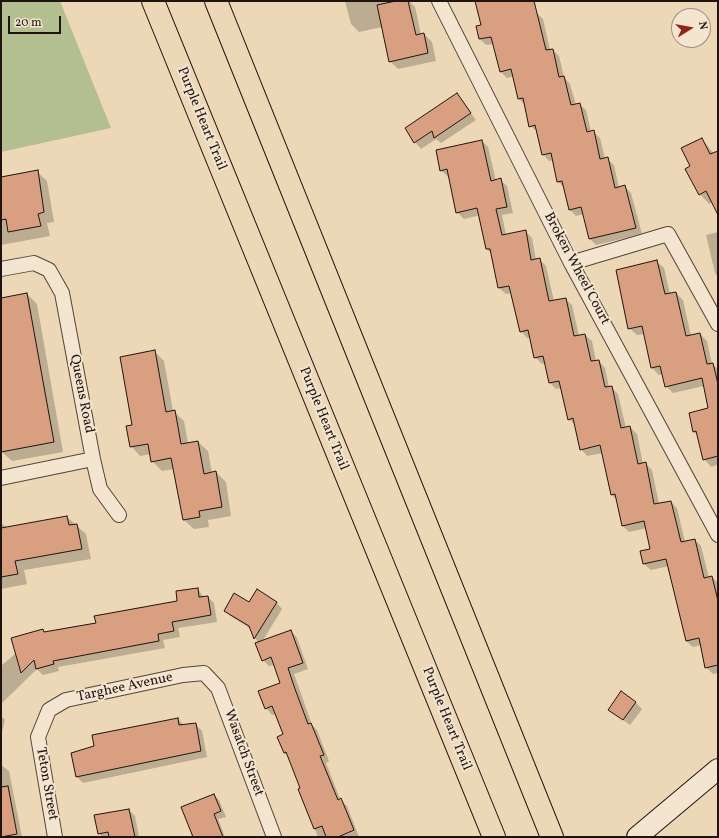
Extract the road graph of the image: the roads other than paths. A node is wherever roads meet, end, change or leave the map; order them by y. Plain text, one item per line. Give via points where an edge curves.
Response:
1 (153, 1) edge
2 (216, 1) edge
3 (438, 1) edge
4 (572, 263) junction
5 (1, 269) edge
6 (718, 324) edge
7 (93, 459) junction
8 (1, 478) edge
9 (119, 515) dead end
10 (718, 535) edge
11 (204, 673) joint
12 (49, 710) joint
13 (718, 769) edge
14 (550, 831) edge
15 (55, 837) edge
16 (274, 837) edge
17 (494, 837) edge
18 (637, 837) edge

1 - 17 highway, Purple Heart Trail
2 - 14 highway
3 - 4 street, Broken Wheel Court
4 - 6 street via 668,234
4 - 10 street, Broken Wheel Court
5 - 7 street, Queens Road via 34,263 49,270 62,293
7 - 8 street
7 - 9 street, Queens Road via 100,489
11 - 12 street, Targhee Avenue via 183,675 66,700
11 - 16 street, Wasatch Street via 218,688
12 - 15 street, Teton Street via 38,737
13 - 18 main road

